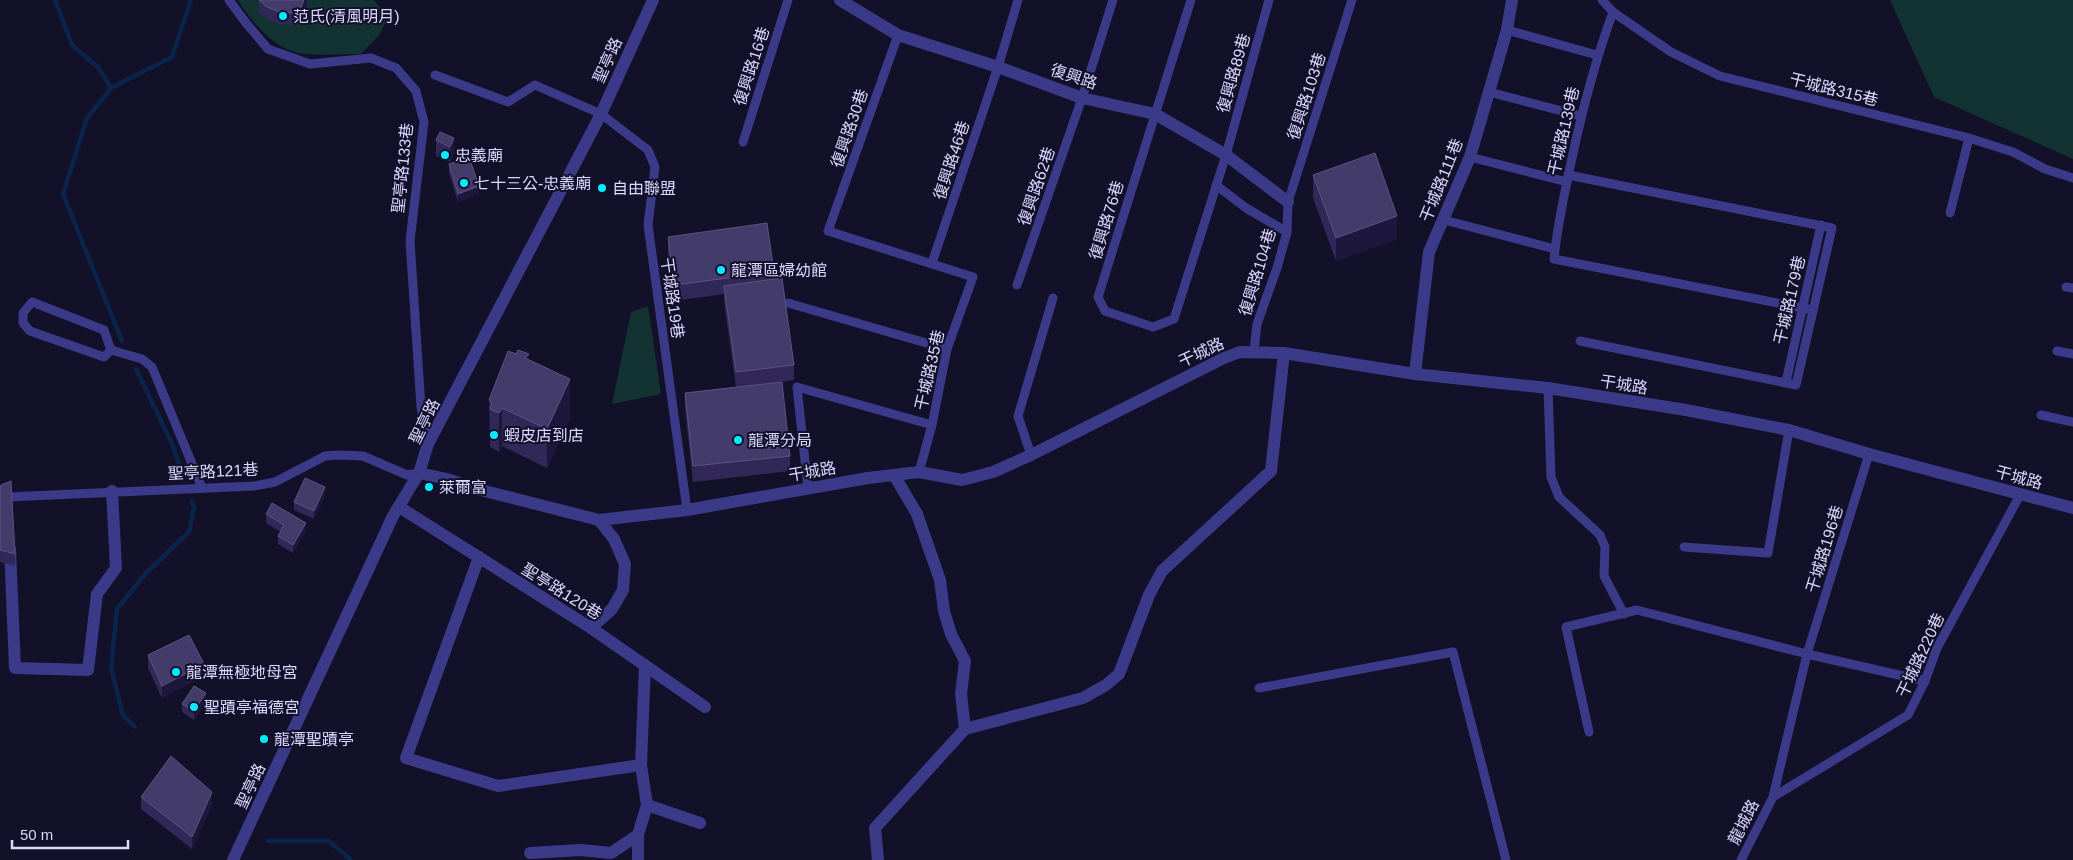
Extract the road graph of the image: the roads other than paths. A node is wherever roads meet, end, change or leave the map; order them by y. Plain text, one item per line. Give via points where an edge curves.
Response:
1 (230, 0) edge
2 (653, 0) edge
3 (788, 0) edge
4 (840, 0) edge
5 (1018, 0) edge
6 (1113, 0) edge
7 (1191, 0) edge
8 (1270, 0) edge
9 (1352, 0) edge
10 (1512, 0) edge
11 (1602, 0) edge
12 (1613, 12) junction
13 (1507, 30) junction
14 (898, 35) junction
15 (1597, 55) junction
16 (998, 67) junction
17 (434, 75) dead end
18 (1489, 92) junction
19 (1082, 98) junction
20 (601, 114) junction
21 (1155, 114) junction
22 (1581, 116) junction
23 (1970, 138) junction
24 (743, 142) dead end
25 (1226, 155) junction
26 (1470, 157) junction
27 (2073, 178) edge
28 (1567, 179) junction
29 (1216, 185) junction
30 (1288, 202) junction
31 (1950, 212) dead end
32 (1444, 220) junction
33 (1821, 225) junction
34 (1287, 232) junction
35 (1555, 249) junction
36 (932, 263) junction
37 (1017, 285) dead end
38 (1054, 298) dead end
39 (788, 303) dead end
40 (1802, 307) junction
41 (1813, 310) junction
42 (1580, 341) dead end
43 (947, 349) junction
44 (111, 350) junction
45 (1254, 351) junction
46 (2057, 351) dead end
47 (1284, 353) junction
48 (2073, 354) edge
49 (1415, 374) junction
50 (1786, 382) junction
51 (1548, 388) junction
52 (2041, 415) dead end
53 (2073, 422) edge
54 (932, 425) junction
55 (1789, 430) junction
56 (428, 444) junction
57 (1869, 454) junction
58 (1031, 455) junction
59 (919, 472) junction
60 (418, 474) junction
61 (894, 475) junction
62 (202, 488) junction
63 (808, 488) junction
64 (112, 491) junction
65 (2020, 495) junction
66 (5, 499) edge
67 (399, 507) junction
68 (2073, 508) edge
69 (688, 510) junction
70 (599, 520) junction
71 (9, 535) edge
72 (1684, 547) dead end
73 (479, 557) junction
74 (1624, 614) junction
75 (591, 628) junction
76 (1807, 654) junction
77 (645, 665) junction
78 (1925, 681) junction
79 (1259, 688) dead end
80 (705, 707) dead end
81 (965, 729) junction
82 (1589, 732) dead end
83 (641, 765) junction
84 (1773, 797) junction
85 (647, 805) junction
86 (700, 823) dead end
87 (638, 836) junction
88 (530, 853) dead end
89 (233, 860) edge
90 (638, 860) edge
91 (878, 860) edge
92 (1506, 860) edge
93 (1741, 860) edge

1 - 56 lane, 聖亭路133巷 via 268,49 310,64 371,58 396,68 416,91 424,122 410,241 421,407
2 - 20 street, 聖亭路
3 - 24 lane, 復興路16巷
4 - 14 street, 復興路
5 - 16 lane, 復興路46巷
6 - 19 lane, 復興路62巷
7 - 21 lane, 復興路76巷
8 - 25 lane, 復興路89巷
9 - 30 lane, 復興路103巷
10 - 13 street, 干城路111巷
11 - 12 lane, 干城路315巷
12 - 15 lane, 干城路139巷
12 - 23 lane, 干城路315巷 via 1671,52 1720,76
13 - 15 lane
13 - 18 street, 干城路111巷
14 - 16 street, 復興路
14 - 36 lane, 復興路30巷 via 828,231
15 - 22 lane, 干城路139巷
16 - 19 street, 復興路
16 - 36 lane, 復興路46巷
17 - 20 lane, 干城路19巷 via 508,102 535,85
18 - 22 lane
18 - 26 street, 干城路111巷
19 - 21 street, 復興路
19 - 37 lane, 復興路62巷
20 - 56 street, 聖亭路
20 - 69 lane, 干城路19巷 via 648,150 655,167 648,225
21 - 25 street, 復興路
21 - 29 lane, 復興路76巷 via 1098,297 1105,311 1153,327 1174,319
22 - 28 lane, 干城路139巷
23 - 27 lane, 干城路315巷 via 2013,152 2044,169
23 - 31 lane
25 - 29 lane, 復興路89巷
25 - 30 street, 復興路
26 - 28 lane
26 - 32 street, 干城路111巷
28 - 33 lane
28 - 35 lane, 干城路139巷
29 - 34 lane via 1246,208
30 - 34 lane, 復興路104巷
32 - 35 lane
32 - 49 street, 干城路111巷 via 1428,252
33 - 40 lane, 干城路179巷
33 - 41 lane via 1832,228
34 - 45 lane, 復興路104巷 via 1257,324
35 - 40 lane, 干城路139巷 via 1554,260
36 - 43 lane, 干城路35巷 via 973,277
38 - 58 lane via 1018,416
39 - 43 lane
40 - 41 lane
40 - 50 lane, 干城路179巷
41 - 50 lane via 1796,385
42 - 50 lane
43 - 54 lane, 干城路35巷
44 - 44 lane via 104,330 32,302 23,313 23,323 30,331 104,357
44 - 62 lane via 142,359 152,367
45 - 47 street, 干城路
45 - 58 street, 干城路 via 1224,358
46 - 48 lane
47 - 49 street, 干城路
47 - 81 street via 1271,471 1162,571 1149,595 1119,674 1083,698
49 - 51 street, 干城路
51 - 55 street, 干城路
51 - 74 lane via 1551,477 1560,497 1600,536 1605,546 1604,576
52 - 53 lane
54 - 59 lane, 干城路35巷
54 - 63 lane via 797,387
55 - 57 street, 干城路
55 - 72 lane via 1768,552
56 - 60 street, 聖亭路
57 - 65 street, 干城路
57 - 76 lane, 干城路196巷
58 - 59 street, 干城路 via 993,472 962,480
59 - 61 street, 干城路
60 - 62 lane, 聖亭路121巷 via 407,475 363,456 338,455 325,456 275,482
60 - 67 street, 聖亭路
60 - 70 street, 干城路 via 447,478 473,488
61 - 63 street, 干城路
61 - 81 street via 917,514 940,580 951,634 964,661 961,694
62 - 64 lane, 聖亭路121巷
63 - 69 street, 干城路
64 - 66 lane, 聖亭路121巷
64 - 71 street via 116,568 96,594 88,670 15,668
65 - 68 street, 干城路
65 - 78 lane, 干城路220巷 via 1937,648
67 - 73 street, 聖亭路120巷
67 - 89 street, 聖亭路
69 - 70 street, 干城路
70 - 75 street via 614,540 625,564 623,590 612,610
73 - 75 street, 聖亭路120巷
73 - 83 street via 406,758 498,786
74 - 76 lane via 1637,610
74 - 82 lane via 1566,627
75 - 77 street, 聖亭路120巷
76 - 78 lane
76 - 84 lane, 干城路196巷
77 - 80 street, 聖亭路120巷
77 - 83 street
78 - 84 lane, 干城路220巷 via 1908,715
79 - 92 lane via 1454,652
81 - 91 street via 876,828
83 - 85 street
84 - 93 lane, 龍城路
85 - 86 street
85 - 87 street
87 - 88 street via 611,852
87 - 90 street

